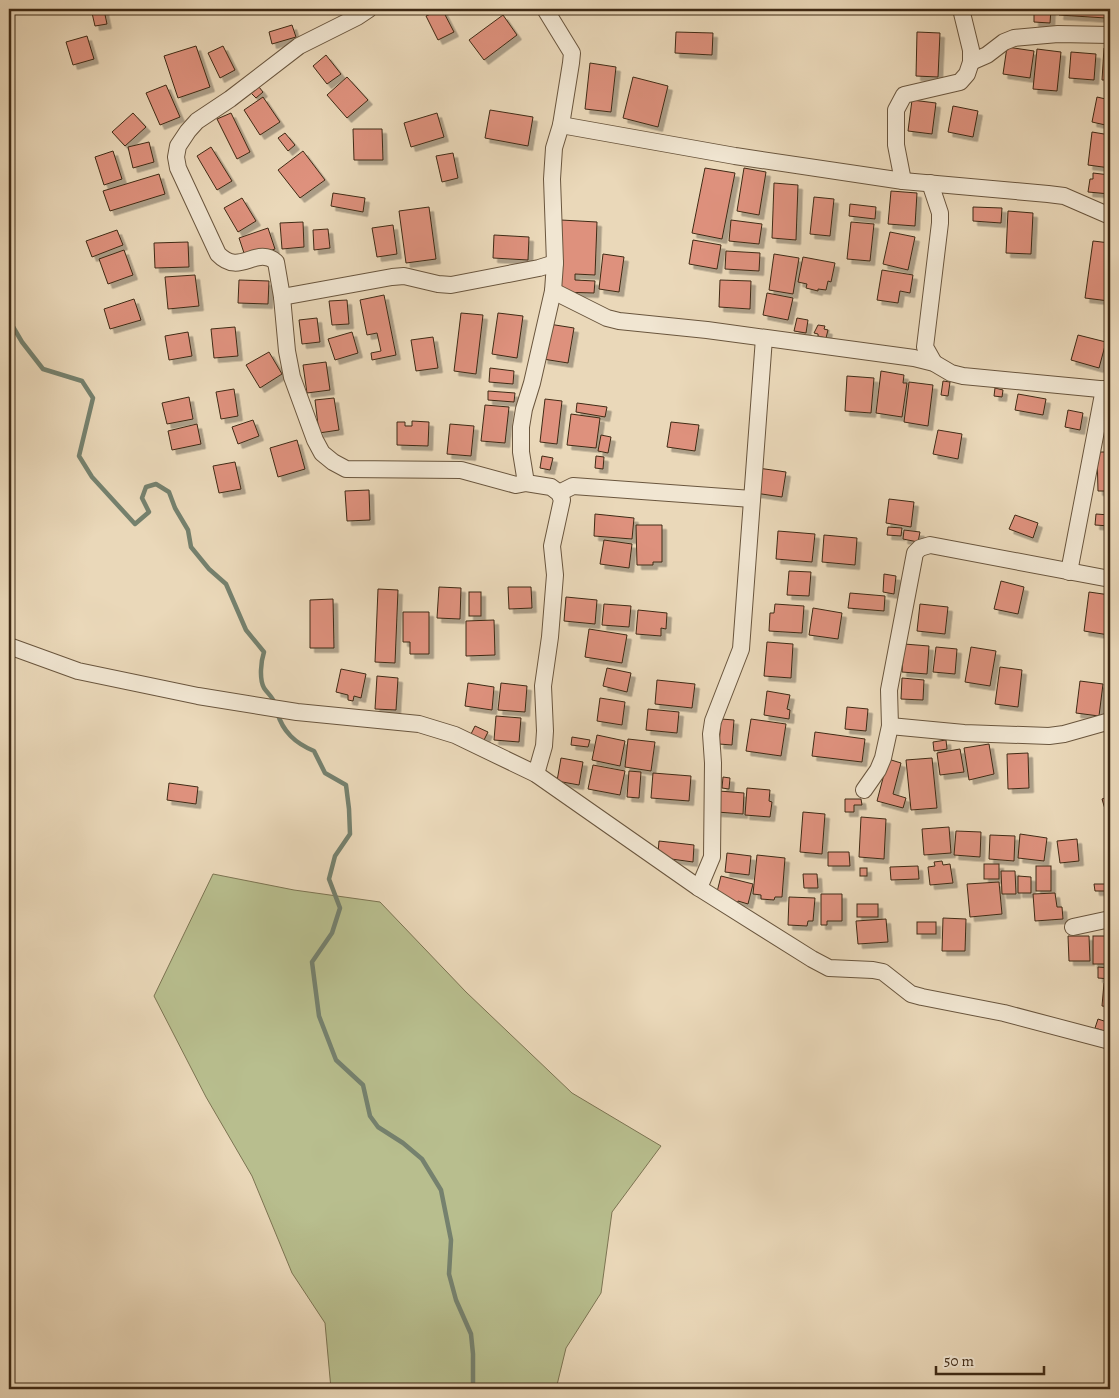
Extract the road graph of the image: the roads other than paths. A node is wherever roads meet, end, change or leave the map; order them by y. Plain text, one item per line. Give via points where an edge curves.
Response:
1 (370, 9) edge
2 (546, 9) edge
3 (961, 9) edge
4 (1110, 35) edge
5 (971, 62) junction
6 (561, 125) junction
7 (903, 181) junction
8 (930, 184) junction
9 (1110, 216) edge
10 (555, 263) junction
11 (553, 291) junction
12 (282, 297) junction
13 (764, 338) junction
14 (920, 352) junction
15 (1107, 389) edge
16 (526, 483) junction
17 (559, 493) junction
18 (752, 499) junction
19 (1069, 572) junction
20 (1110, 579) edge
21 (9, 646) edge
22 (1110, 721) edge
23 (890, 726) junction
24 (536, 774) junction
25 (864, 790) dead end
26 (699, 888) junction
27 (1110, 919) edge
28 (1073, 927) dead end
29 (1110, 1041) edge

1 - 12 street via 289,52 197,121 178,146 178,168 218,254 225,262 236,263 271,257 276,262
2 - 6 street via 572,53
3 - 5 street
4 - 5 street via 1058,34 1014,38
5 - 7 street via 960,82 904,95 896,110 896,145
6 - 7 street
6 - 10 street via 554,148 552,179
7 - 8 street
8 - 9 street via 1064,196
8 - 14 street via 940,223
10 - 11 street
10 - 12 street via 464,283 438,284 404,276
11 - 13 street via 619,321
11 - 16 street via 521,427
12 - 16 street via 292,377 315,440 322,453 333,462 355,469 461,470 509,484
13 - 14 street
13 - 18 street
14 - 15 street via 951,373 963,376
15 - 19 street
16 - 17 street via 552,487
17 - 18 street via 573,486
17 - 24 street via 562,500 552,546 555,575 543,686 544,746
18 - 26 street via 741,649 713,720 712,857
19 - 20 street
19 - 23 street via 930,545 920,548 915,553 889,690
21 - 24 street via 78,670 198,696 297,712 419,724 455,735
22 - 23 street via 1049,736
23 - 25 street via 883,758
24 - 26 street
26 - 29 street via 829,968 883,972 911,994 1004,1013
27 - 28 street

